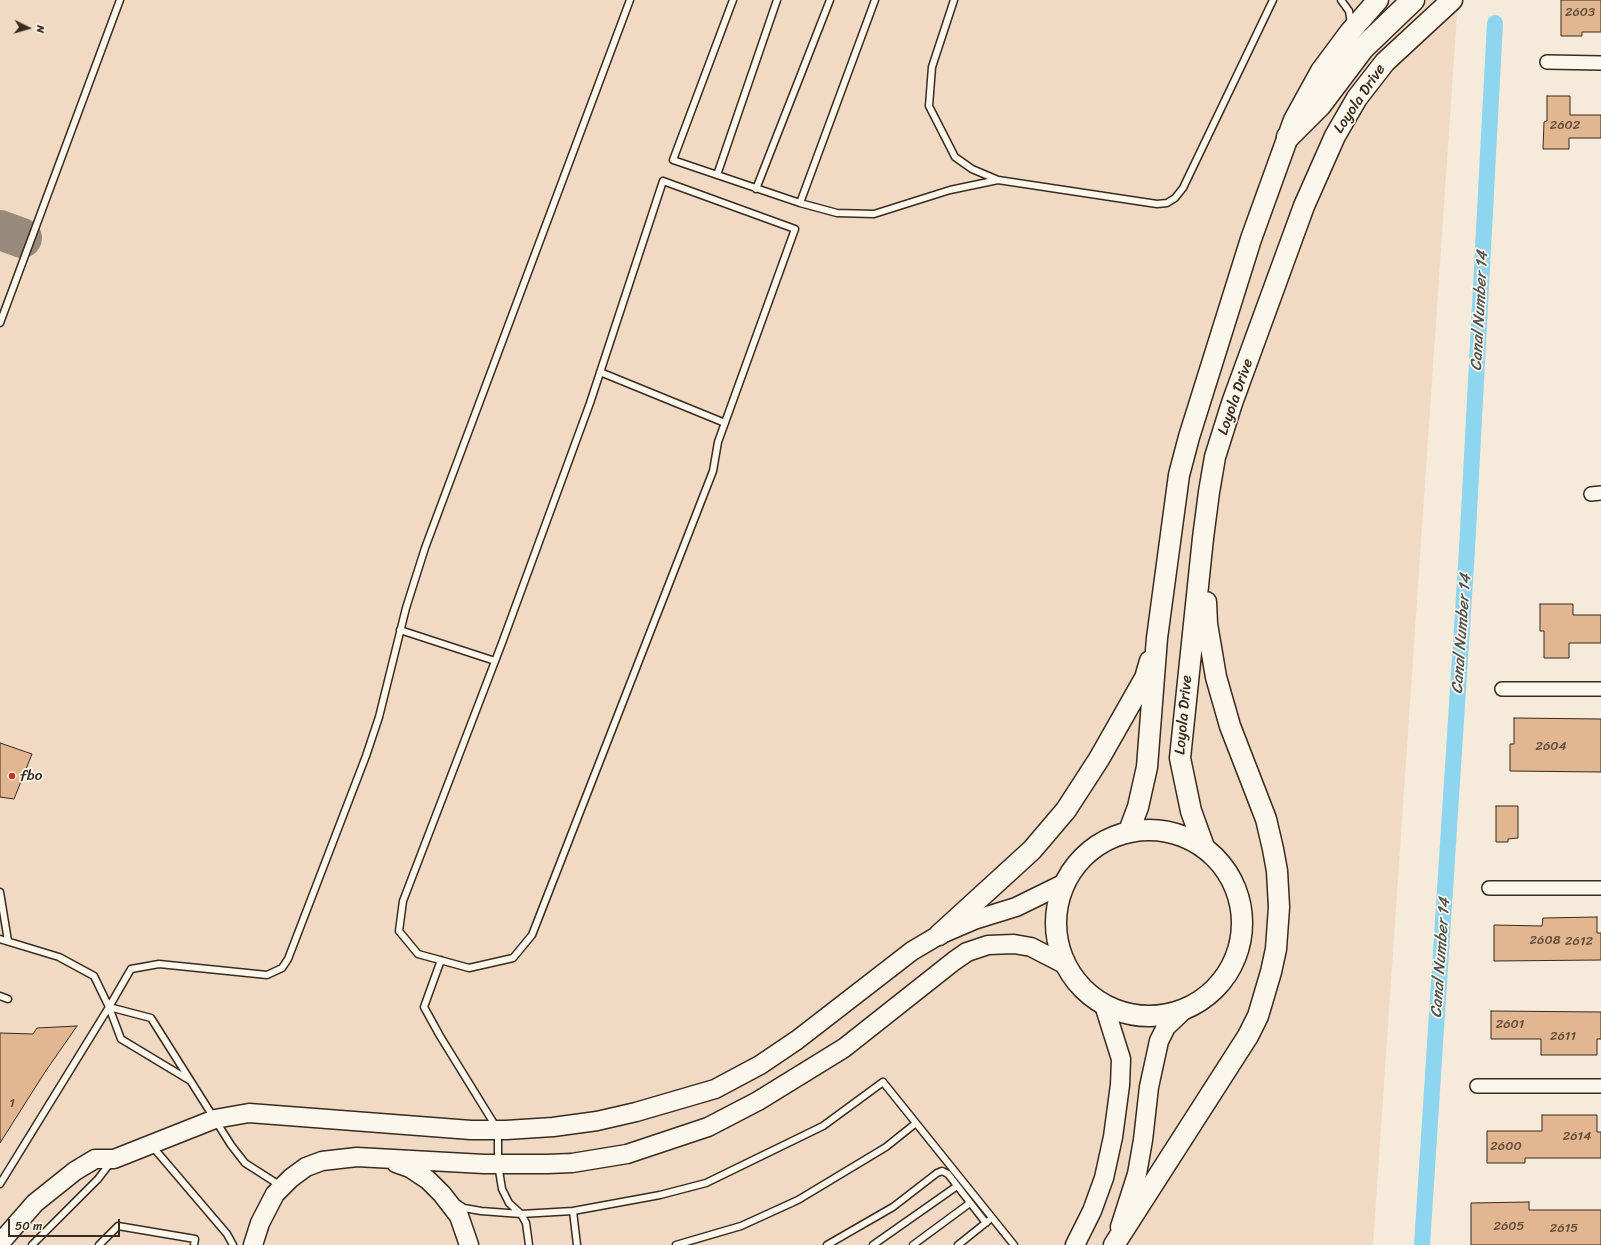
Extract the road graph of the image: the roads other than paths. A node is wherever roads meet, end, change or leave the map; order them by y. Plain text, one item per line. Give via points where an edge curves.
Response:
1 (120, 0) edge
2 (630, 0) edge
3 (733, 0) edge
4 (777, 0) edge
5 (830, 0) edge
6 (875, 0) edge
7 (954, 0) edge
8 (1340, 0) edge
9 (1378, 0) edge
10 (1413, 0) edge
11 (1452, 0) edge
12 (1273, 1) edge
13 (1350, 32) junction
14 (1548, 62) dead end
15 (1601, 63) edge
16 (1288, 137) junction
17 (717, 175) junction
18 (998, 180) junction
19 (756, 189) junction
20 (800, 204) junction
21 (0, 323) edge
22 (600, 372) junction
23 (725, 422) junction
24 (1203, 538) junction
25 (400, 630) junction
26 (1157, 638) junction
27 (495, 661) junction
28 (1502, 689) dead end
29 (1601, 689) edge
30 (1128, 832) junction
31 (1204, 847) junction
32 (1065, 883) junction
33 (1489, 888) dead end
34 (1601, 888) edge
35 (0, 892) edge
36 (939, 935) junction
37 (0, 939) edge
38 (8, 941) junction
39 (441, 960) junction
40 (1066, 965) junction
41 (0, 996) edge
42 (8, 999) dead end
43 (1104, 1005) junction
44 (109, 1007) junction
45 (1185, 1009) junction
46 (192, 1082) junction
47 (1477, 1086) dead end
48 (1601, 1086) edge
49 (215, 1119) junction
50 (916, 1123) junction
51 (498, 1130) junction
52 (150, 1143) junction
53 (114, 1159) junction
54 (384, 1159) junction
55 (498, 1164) junction
56 (0, 1184) edge
57 (957, 1186) junction
58 (282, 1187) junction
59 (442, 1194) junction
60 (970, 1204) junction
61 (573, 1212) junction
62 (521, 1214) junction
63 (992, 1218) junction
64 (986, 1224) junction
65 (0, 1243) edge
66 (32, 1245) edge
67 (99, 1245) edge
68 (194, 1245) edge
69 (233, 1245) edge
70 (253, 1245) edge
71 (469, 1245) edge
72 (529, 1245) edge
73 (577, 1245) edge
74 (676, 1245) edge
75 (827, 1245) edge
76 (873, 1245) edge
77 (913, 1245) edge
78 (958, 1245) edge
79 (1014, 1245) edge
80 (1075, 1245) edge
81 (1114, 1245) edge

1 - 21 lane
2 - 25 lane via 425,548
3 - 17 lane via 673,160
4 - 17 lane
5 - 19 lane
6 - 20 lane
7 - 18 lane via 932,67 930,106 955,157 972,169
8 - 13 lane via 1351,18
9 - 13 main road
10 - 16 highway via 1363,48 1320,105
11 - 24 main road, Loyola Drive via 1385,62 1357,98 1335,136 1304,206 1232,403 1215,457
12 - 18 lane via 1176,198 1167,203 1157,204
13 - 16 main road via 1321,72 1294,120
14 - 15 street
16 - 26 main road via 1250,239 1183,457
17 - 19 lane
18 - 20 lane via 950,190 874,214 837,213
19 - 20 lane
22 - 23 lane
22 - 23 lane via 664,181 795,229
22 - 27 lane
23 - 39 lane via 718,442 713,472 532,935 513,958 469,968
24 - 31 main road, Loyola Drive via 1180,758 1190,811
24 - 81 main road via 1207,624 1216,676 1230,726 1266,819 1277,871 1279,908 1276,949 1258,1016 1248,1036
25 - 27 lane
25 - 44 lane via 390,675 366,756 288,959 282,968 267,975 159,964 131,969
26 - 30 main road via 1147,767 1143,788
26 - 36 main road via 1145,678 1099,759 1066,810 1032,850
27 - 39 lane via 402,900 399,931 418,954
28 - 29 street
30 - 31 main road via 1155,829 1181,834
30 - 32 main road via 1097,846 1081,860
31 - 45 main road via 1224,867 1237,892 1242,920 1239,947 1228,973 1209,994
32 - 36 main road via 1016,907 974,920
32 - 40 main road via 1057,910 1057,938
33 - 34 street
35 - 38 lane
36 - 51 main road via 912,952 797,1040 760,1065 715,1089 597,1121
37 - 38 lane
38 - 44 lane via 59,957 94,976
39 - 51 lane via 424,1007
40 - 43 main road via 1082,988
40 - 55 main road via 1031,947 999,944 975,948 954,960 844,1048 758,1101 708,1127 627,1154 600,1159 572,1163
41 - 42 lane
43 - 45 main road via 1130,1015 1158,1016
43 - 80 main road via 1121,1059 1120,1085 1104,1178 1092,1211
44 - 46 lane via 121,1039
44 - 46 lane via 151,1018
44 - 56 lane
45 - 81 main road via 1166,1027 1159,1042 1149,1087 1137,1174
46 - 49 lane
47 - 48 street
49 - 51 main road via 249,1113
49 - 52 main road
49 - 58 lane via 230,1146 245,1163
50 - 61 lane via 883,1082 823,1126 706,1183
50 - 63 lane
50 - 74 lane via 886,1147 798,1200 741,1226
51 - 55 lane
52 - 53 main road
52 - 69 lane
53 - 65 main road via 95,1159 76,1171 35,1203
53 - 66 lane via 98,1179
54 - 55 main road
54 - 58 main road via 357,1157 322,1161 306,1167
54 - 59 main road via 410,1168 428,1180
55 - 62 lane via 505,1197
57 - 60 lane
57 - 75 lane via 948,1174 942,1171 937,1173 893,1207
57 - 76 lane
58 - 70 main road via 275,1194 260,1223
59 - 62 lane via 464,1208
59 - 71 main road via 459,1216
60 - 64 lane
60 - 77 lane
61 - 62 lane
61 - 73 lane
62 - 72 lane via 526,1223
63 - 64 lane
63 - 79 lane
64 - 78 lane
67 - 68 lane via 118,1226 195,1239

